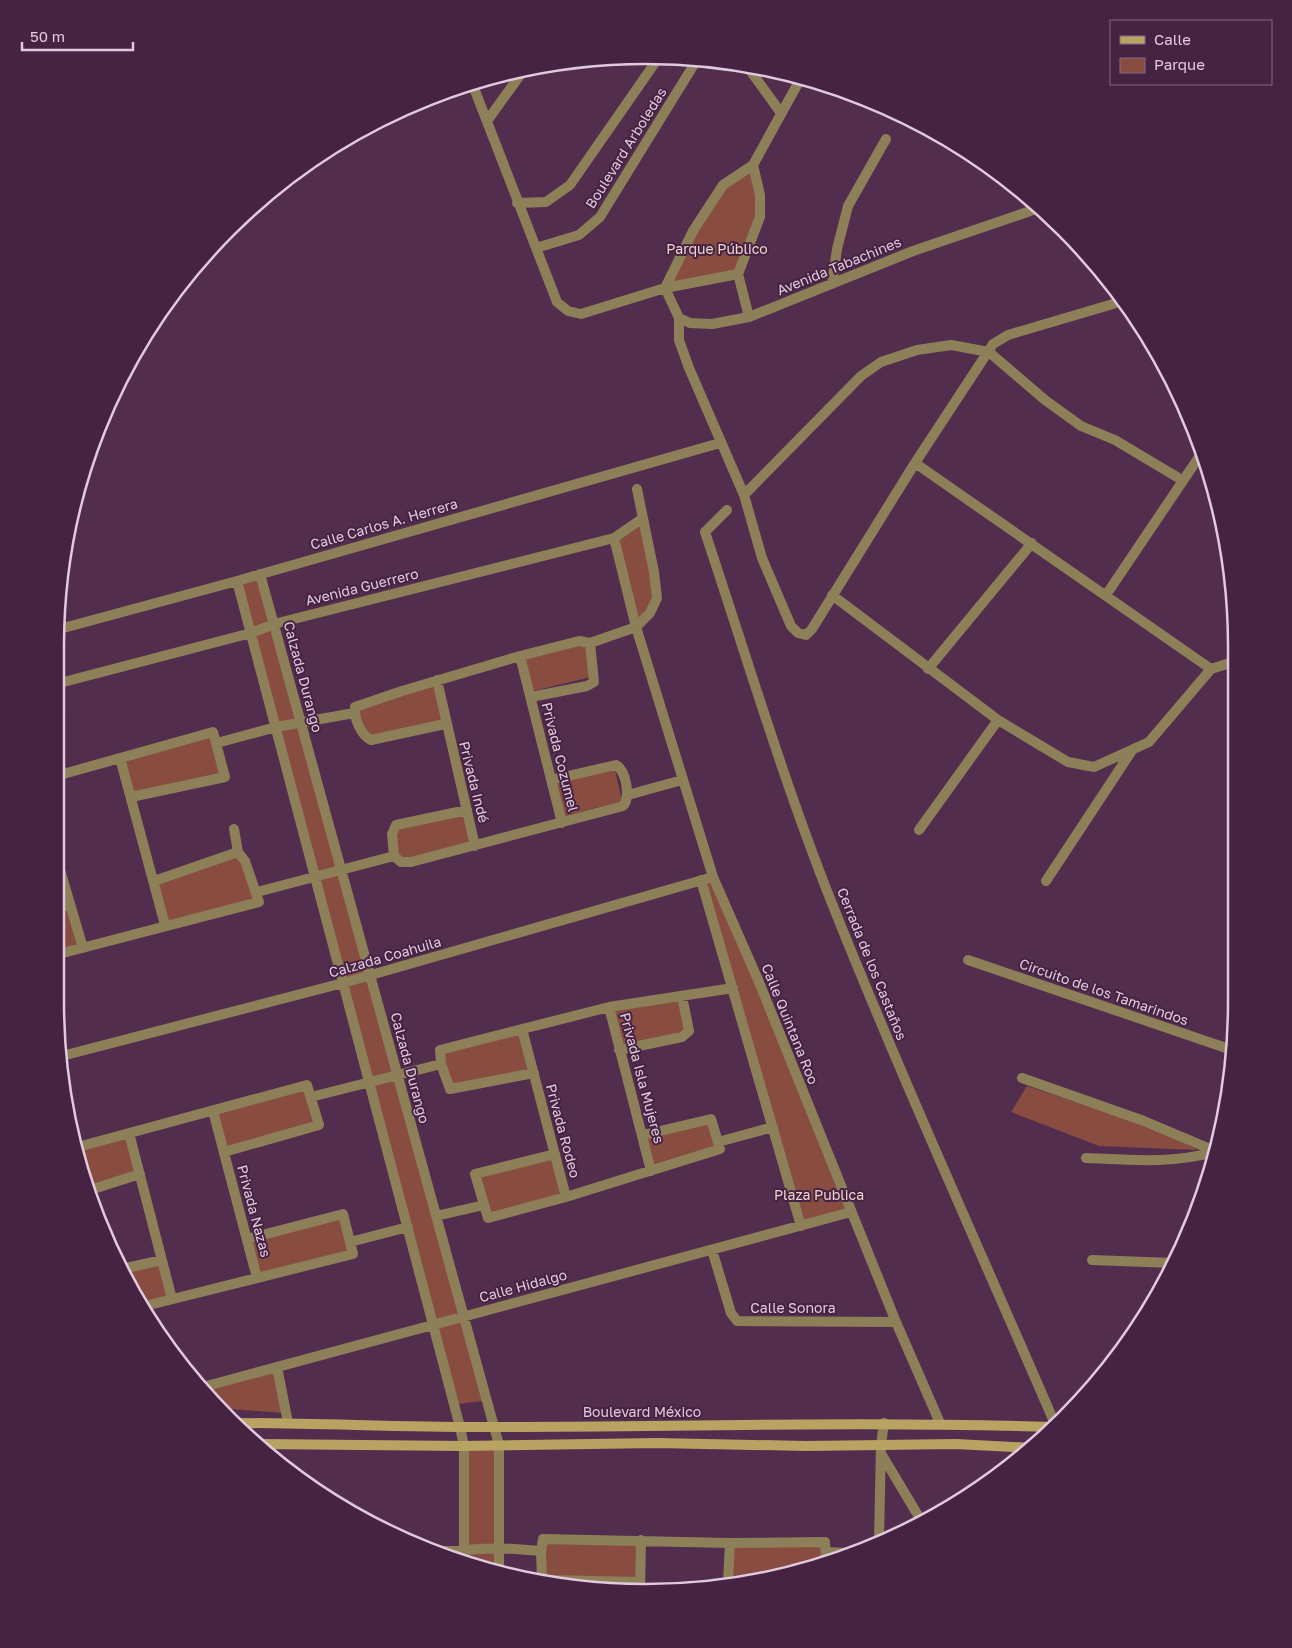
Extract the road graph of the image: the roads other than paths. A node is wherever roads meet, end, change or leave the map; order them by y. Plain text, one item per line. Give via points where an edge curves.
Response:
1 (654, 64) edge
2 (693, 66) edge
3 (753, 74) edge
4 (518, 79) edge
5 (797, 84) edge
6 (475, 90) edge
7 (781, 113) junction
8 (487, 121) junction
9 (886, 139) dead end
10 (753, 165) junction
11 (517, 203) junction
12 (1032, 210) edge
13 (536, 248) junction
14 (738, 274) junction
15 (832, 284) junction
16 (665, 288) junction
17 (1116, 303) edge
18 (749, 317) junction
19 (679, 318) junction
20 (989, 352) junction
21 (720, 442) junction
22 (1197, 459) edge
23 (915, 463) junction
24 (1182, 480) junction
25 (637, 489) dead end
26 (744, 495) junction
27 (727, 510) dead end
28 (643, 518) junction
29 (614, 538) junction
30 (1032, 543) junction
31 (260, 574) junction
32 (237, 581) junction
33 (832, 594) junction
34 (1106, 595) junction
35 (274, 624) junction
36 (636, 627) junction
37 (64, 628) edge
38 (251, 633) junction
39 (590, 643) junction
40 (520, 656) junction
41 (1228, 664) edge
42 (928, 669) junction
43 (1211, 669) junction
44 (437, 680) junction
45 (64, 682) edge
46 (531, 697) junction
47 (354, 712) junction
48 (998, 720) junction
49 (301, 722) junction
50 (445, 724) junction
51 (276, 727) junction
52 (217, 743) junction
53 (1131, 752) junction
54 (120, 758) junction
55 (64, 774) edge
56 (552, 780) junction
57 (682, 780) junction
58 (628, 795) junction
59 (131, 798) junction
60 (467, 810) junction
61 (562, 823) junction
62 (234, 829) dead end
63 (919, 830) dead end
64 (475, 846) junction
65 (238, 852) junction
66 (394, 856) junction
67 (341, 869) junction
68 (315, 875) junction
69 (713, 877) junction
70 (701, 880) junction
71 (154, 881) junction
72 (1046, 881) dead end
73 (64, 882) edge
74 (257, 892) junction
75 (70, 904) junction
76 (64, 906) edge
77 (165, 925) junction
78 (83, 948) junction
79 (64, 953) edge
80 (968, 960) dead end
81 (370, 975) junction
82 (343, 983) junction
83 (733, 988) junction
84 (682, 996) junction
85 (609, 1007) junction
86 (522, 1029) junction
87 (1226, 1048) edge
88 (619, 1050) junction
89 (67, 1055) edge
90 (441, 1064) junction
91 (534, 1073) junction
92 (398, 1075) junction
93 (1022, 1078) dead end
94 (369, 1081) junction
95 (311, 1097) junction
96 (213, 1111) junction
97 (773, 1128) junction
98 (129, 1133) junction
99 (643, 1135) junction
100 (718, 1142) junction
101 (82, 1146) edge
102 (1209, 1149) edge
103 (224, 1152) junction
104 (555, 1154) junction
105 (1208, 1154) edge
106 (1086, 1158) dead end
107 (651, 1171) junction
108 (140, 1174) junction
109 (95, 1188) edge
110 (566, 1197) junction
111 (484, 1205) junction
112 (851, 1212) junction
113 (436, 1216) junction
114 (801, 1226) junction
115 (408, 1227) junction
116 (247, 1239) junction
117 (350, 1242) junction
118 (712, 1250) junction
119 (162, 1260) junction
120 (1092, 1260) dead end
121 (1166, 1263) edge
122 (128, 1268) edge
123 (257, 1278) junction
124 (172, 1299) junction
125 (149, 1305) edge
126 (464, 1317) junction
127 (896, 1322) junction
128 (433, 1325) junction
129 (277, 1367) junction
130 (208, 1386) edge
131 (1053, 1419) edge
132 (244, 1423) edge
133 (288, 1423) junction
134 (884, 1423) junction
135 (940, 1423) junction
136 (460, 1426) junction
137 (494, 1426) junction
138 (1044, 1427) edge
139 (267, 1444) edge
140 (881, 1444) junction
141 (464, 1446) junction
142 (499, 1446) junction
143 (1021, 1447) edge
144 (882, 1455) junction
145 (918, 1516) edge
146 (879, 1535) edge
147 (642, 1540) junction
148 (730, 1543) junction
149 (500, 1548) junction
150 (541, 1551) junction
151 (465, 1555) edge
152 (826, 1555) edge
153 (467, 1556) edge
154 (499, 1565) edge
155 (542, 1575) edge
156 (728, 1578) edge
157 (640, 1584) edge

1 - 11 street via 570,186 546,202
2 - 13 street, Boulevard Arboledas via 600,217 579,235
3 - 7 street
4 - 8 street
5 - 7 street
6 - 8 street
7 - 10 street
8 - 11 street
9 - 15 street via 848,206
10 - 14 street via 760,195 760,217
10 - 16 street via 723,185 693,231
11 - 13 street
12 - 15 street, Avenida Tabachines via 913,251
13 - 16 street via 557,302 568,312 581,314
14 - 16 street
14 - 18 street
15 - 18 street, Avenida Tabachines
16 - 19 street
17 - 20 street via 1008,335 999,339
18 - 19 street, Avenida Tabachines via 699,325
19 - 21 street via 679,340
20 - 23 street
20 - 24 street via 1080,426 1115,440
20 - 26 street via 951,344 881,362 841,394
21 - 26 street
21 - 31 street, Calle Carlos A. Herrera
22 - 24 street
23 - 30 street
23 - 33 street
24 - 34 street
25 - 28 street
26 - 33 street via 762,558 791,626 806,635
27 - 131 street, Cerrada de los Castaños via 704,532 805,830 891,1046
28 - 29 street, Avenida Guerrero
28 - 36 street via 657,598 650,613
29 - 35 street, Avenida Guerrero
29 - 36 street, Calle Quintana Roo
30 - 34 street
30 - 42 street
31 - 32 street, Calle Carlos A. Herrera
31 - 35 street, Calzada Durango
32 - 37 street, Calle Carlos A. Herrera
32 - 38 street
33 - 42 street
34 - 43 street
35 - 38 street, Avenida Guerrero
35 - 49 street, Calzada Durango
36 - 39 street
36 - 57 street, Calle Quintana Roo
38 - 45 street, Avenida Guerrero
38 - 51 street
39 - 40 street via 579,641
39 - 46 street, Privada Cozumel via 594,682
40 - 44 street
40 - 46 street, Privada Cozumel
41 - 43 street
42 - 48 street
43 - 53 street via 1149,742
44 - 47 street via 357,706
44 - 50 street, Privada Indé
46 - 56 street, Privada Cozumel
47 - 49 street
47 - 50 street via 362,734 371,740
48 - 53 street via 1077,765 1094,767
48 - 63 street
49 - 51 street
49 - 67 street, Calzada Durango
50 - 60 street, Privada Indé
51 - 52 street
51 - 68 street
52 - 54 street via 213,732
52 - 59 street via 225,777
53 - 72 street
54 - 55 street
54 - 59 street
56 - 58 street via 616,765 621,769
56 - 61 street, Privada Cozumel
57 - 58 street
57 - 69 street, Calle Quintana Roo
58 - 61 street via 623,806
59 - 71 street
60 - 64 street, Privada Indé
60 - 66 street via 396,825 392,834
61 - 64 street
62 - 65 street
64 - 66 street via 411,862 401,862
65 - 71 street
65 - 74 street
66 - 67 street
67 - 68 street
67 - 81 street, Calzada Durango
68 - 74 street
68 - 82 street
69 - 70 street, Calzada Coahuila
69 - 112 street, Calle Quintana Roo via 759,982
70 - 81 street, Calzada Coahuila
70 - 83 street
71 - 77 street
73 - 75 street
74 - 77 street via 259,902
75 - 76 street
75 - 78 street
77 - 78 street
78 - 79 street
80 - 87 street, Circuito de los Tamarindos
81 - 82 street, Calzada Coahuila
81 - 92 street, Calzada Durango
82 - 89 street, Calzada Coahuila
82 - 94 street
83 - 84 street, Privada Isla Mujeres
83 - 97 street
84 - 85 street, Privada Isla Mujeres
84 - 88 street via 688,1034
85 - 86 street
85 - 88 street, Privada Isla Mujeres
86 - 90 street via 440,1050
86 - 91 street, Privada Rodeo
88 - 99 street, Privada Isla Mujeres
90 - 91 street, Privada Rodeo via 450,1089
90 - 92 street
91 - 104 street, Privada Rodeo
92 - 94 street
92 - 113 street, Calzada Durango
93 - 102 street via 1144,1121
94 - 95 street
94 - 115 street
95 - 96 street via 307,1085
95 - 103 street, Privada Nazas via 319,1125
96 - 98 street
96 - 103 street, Privada Nazas
97 - 100 street
97 - 114 street
98 - 101 street
98 - 108 street
99 - 100 street via 711,1119
99 - 107 street, Privada Isla Mujeres
100 - 107 street via 720,1149
103 - 116 street, Privada Nazas
104 - 110 street, Privada Rodeo
104 - 111 street via 475,1174
105 - 106 street via 1158,1162
107 - 110 street
108 - 109 street
108 - 119 street
110 - 111 street via 488,1218
111 - 113 street
112 - 114 street, Calle Hidalgo
112 - 127 street, Calle Quintana Roo
113 - 126 street, Calzada Durango
114 - 118 street, Calle Hidalgo
115 - 117 street
115 - 128 street
116 - 117 street via 343,1214
116 - 123 street, Privada Nazas
117 - 123 street via 353,1254
118 - 126 street, Calle Hidalgo
118 - 127 street, Calle Sonora via 731,1313 737,1322
119 - 122 street
119 - 124 street
120 - 121 street
123 - 124 street
124 - 125 street
126 - 128 street, Calle Hidalgo
126 - 137 street, Calzada Durango
127 - 135 street, Calle Quintana Roo
128 - 129 street, Calle Hidalgo
128 - 136 street
129 - 130 street, Calle Hidalgo
129 - 133 street
132 - 133 main road, Boulevard México
133 - 136 main road, Boulevard México
134 - 135 main road, Boulevard México
134 - 137 main road, Boulevard México
134 - 140 street
135 - 138 main road, Boulevard México
136 - 137 main road, Boulevard México
136 - 141 street
137 - 142 street, Calzada Durango
139 - 141 main road
140 - 142 main road
140 - 143 main road
140 - 144 street
141 - 142 main road
141 - 151 street
142 - 149 street, Calzada Durango
144 - 145 street
144 - 146 street
147 - 148 street
147 - 150 street via 543,1539
147 - 157 street
148 - 152 street via 825,1542
148 - 156 street
149 - 150 street
149 - 153 street
149 - 154 street, Calzada Durango
150 - 155 street

